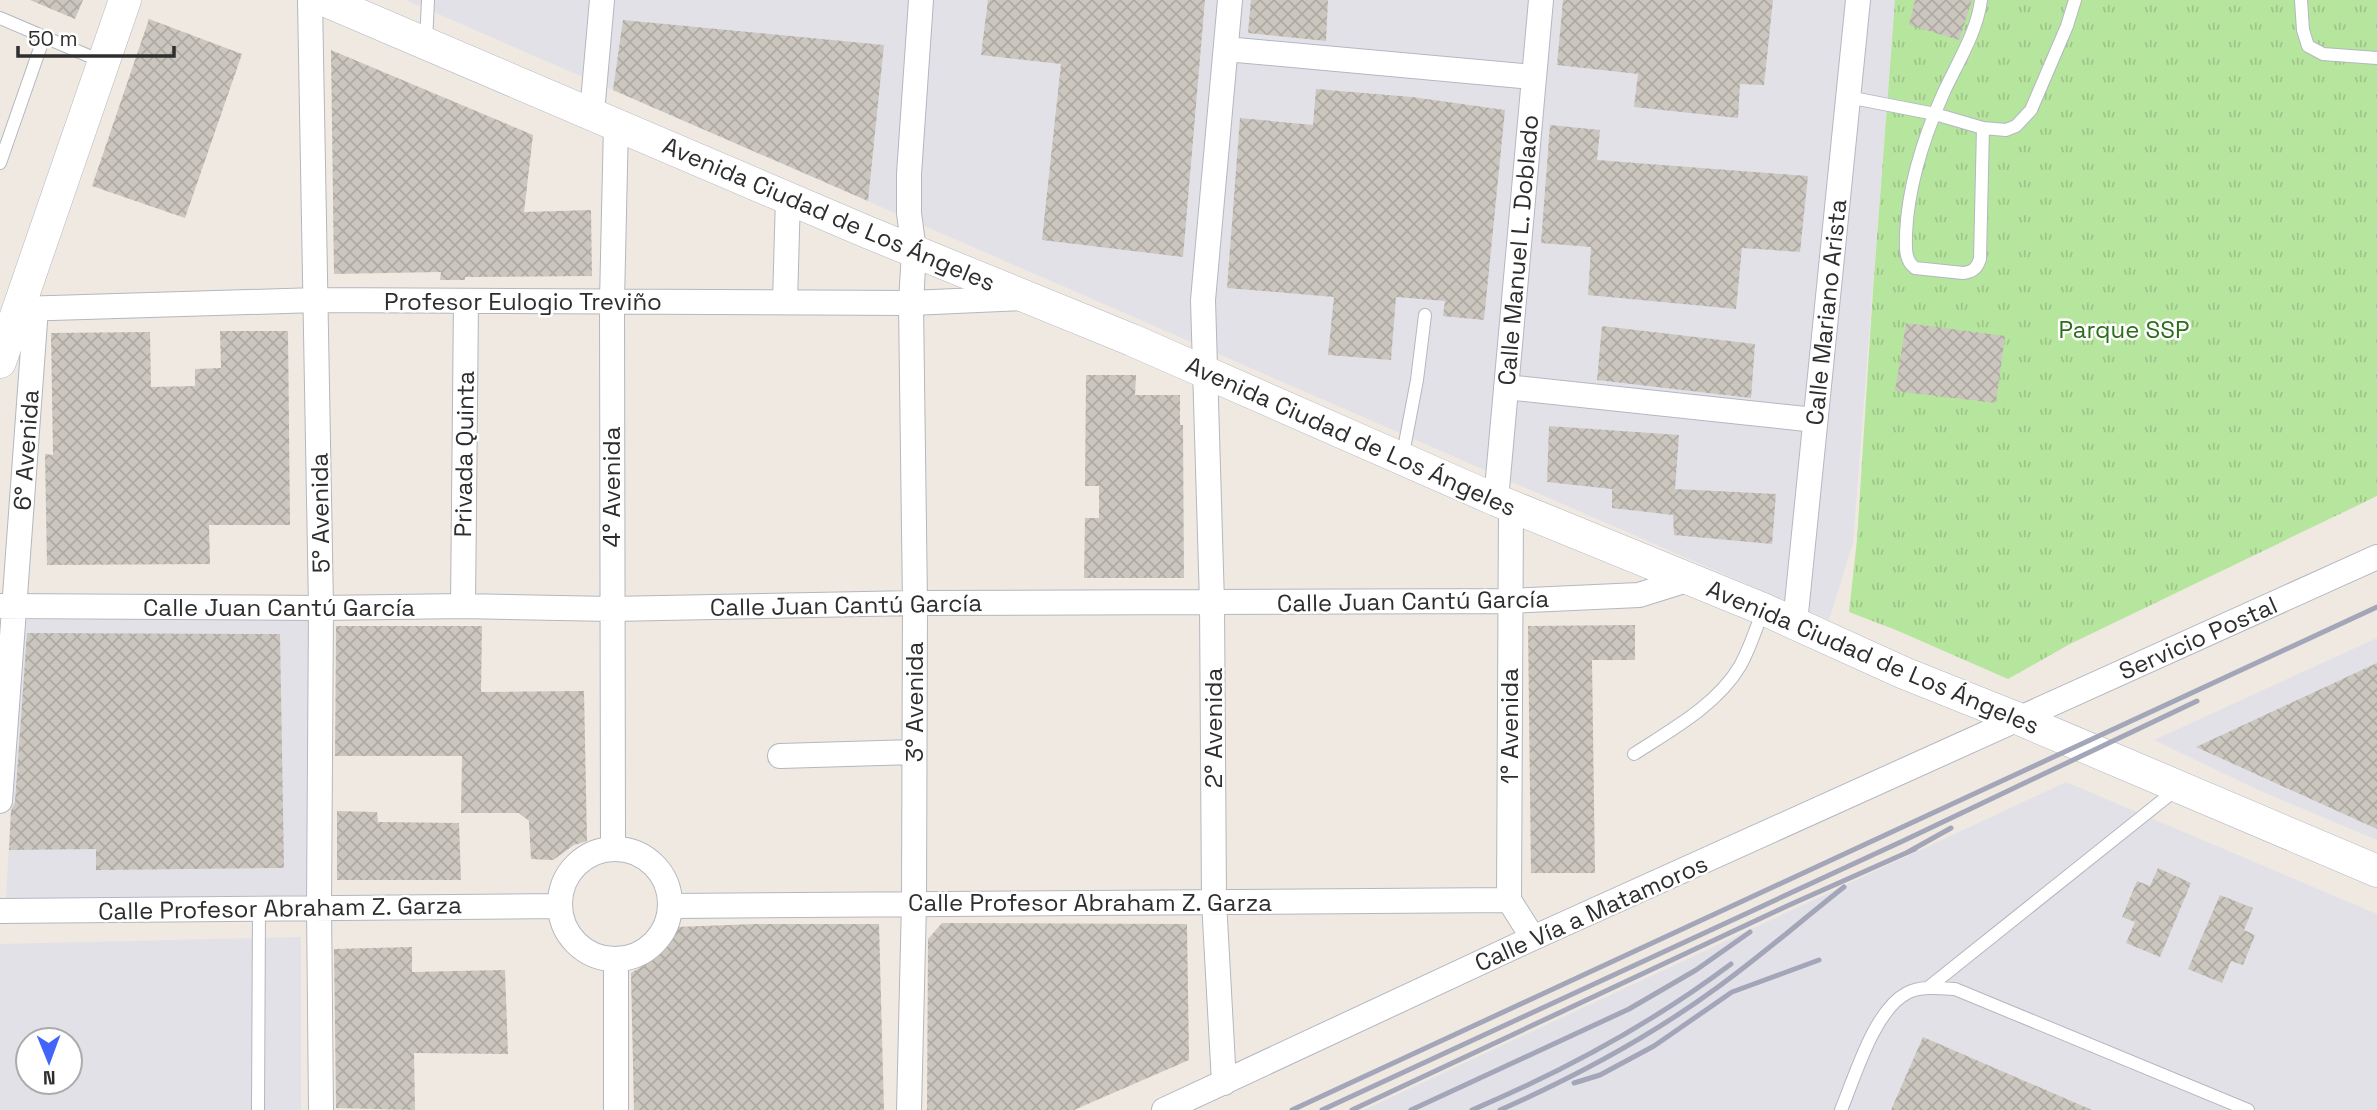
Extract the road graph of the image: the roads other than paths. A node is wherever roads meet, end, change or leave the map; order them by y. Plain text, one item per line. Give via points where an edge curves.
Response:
1 (125, 0) edge
2 (310, 0) edge
3 (324, 0) edge
4 (428, 0) edge
5 (603, 0) edge
6 (921, 0) edge
7 (1230, 0) edge
8 (1541, 0) edge
9 (1858, 0) edge
10 (1981, 0) edge
11 (2075, 0) edge
12 (2301, 0) edge
13 (0, 18) edge
14 (44, 37) junction
15 (426, 43) junction
16 (1226, 49) junction
17 (2377, 58) edge
18 (104, 63) junction
19 (1533, 77) junction
20 (1848, 97) junction
21 (1935, 114) junction
22 (604, 119) junction
23 (1983, 128) junction
24 (0, 163) edge
25 (788, 197) junction
26 (914, 251) junction
27 (1026, 298) junction
28 (317, 300) junction
29 (466, 301) junction
30 (612, 301) junction
31 (785, 302) junction
32 (911, 303) junction
33 (28, 309) junction
34 (1425, 315) dead end
35 (0, 362) edge
36 (1205, 372) junction
37 (1506, 387) junction
38 (1815, 420) junction
39 (1402, 459) junction
40 (1503, 503) junction
41 (2377, 557) edge
42 (1689, 579) junction
43 (1509, 601) junction
44 (915, 603) junction
45 (1212, 603) junction
46 (463, 606) junction
47 (7, 607) edge
48 (321, 608) junction
49 (611, 609) junction
50 (1763, 610) junction
51 (1795, 623) junction
52 (2019, 719) junction
53 (914, 752) junction
54 (1634, 754) dead end
55 (780, 756) dead end
56 (2179, 788) junction
57 (0, 801) edge
58 (614, 849) junction
59 (2377, 871) edge
60 (1509, 900) junction
61 (1214, 901) junction
62 (914, 903) junction
63 (560, 906) junction
64 (671, 906) junction
65 (319, 907) junction
66 (259, 908) junction
67 (0, 911) edge
68 (1533, 938) junction
69 (616, 960) junction
70 (1929, 987) junction
71 (1224, 1083) junction
72 (258, 1110) edge
73 (321, 1110) edge
74 (616, 1110) edge
75 (909, 1110) edge
76 (1164, 1110) edge
77 (1841, 1110) edge
78 (2248, 1110) edge

1 - 18 street
2 - 28 street, 5° Avenida
3 - 15 street, Avenida Ciudad de Los Ángeles
4 - 15 lane
5 - 22 street, 4° Avenida
6 - 26 street, 3° Avenida via 909,174
7 - 16 street, 2° Avenida
8 - 19 street, Calle Manuel L. Doblado
9 - 20 street, Calle Mariano Arista
10 - 21 lane
11 - 23 lane via 2025,120 2006,130
12 - 17 lane via 2302,30 2308,46 2323,54
13 - 14 lane
14 - 18 lane
14 - 24 lane
15 - 22 street, Avenida Ciudad de Los Ángeles
16 - 19 street
16 - 36 street, 2° Avenida via 1203,300
18 - 33 street
19 - 37 street, Calle Manuel L. Doblado
20 - 21 lane
20 - 38 street, Calle Mariano Arista
21 - 23 lane
21 - 23 lane via 1915,169 1907,209 1906,250 1915,268 1969,273 1978,265
22 - 25 street, Avenida Ciudad de Los Ángeles
22 - 30 street, 4° Avenida
25 - 26 street, Avenida Ciudad de Los Ángeles
25 - 31 street
26 - 27 street, Avenida Ciudad de Los Ángeles
26 - 32 street, 3° Avenida
27 - 32 street, Profesor Eulogio Treviño
27 - 36 street, Avenida Ciudad de Los Ángeles
28 - 29 street, Profesor Eulogio Treviño
28 - 33 street, Profesor Eulogio Treviño
28 - 48 street, 5° Avenida
29 - 30 street, Profesor Eulogio Treviño
29 - 46 street, Privada Quinta
30 - 31 street, Profesor Eulogio Treviño
30 - 49 street, 4° Avenida
31 - 32 street, Profesor Eulogio Treviño
32 - 44 street, 3° Avenida
33 - 35 street
33 - 47 street, 6° Avenida
34 - 39 lane
36 - 39 street, Avenida Ciudad de Los Ángeles
36 - 45 street, 2° Avenida
37 - 38 street
37 - 40 street, Calle Manuel L. Doblado
38 - 51 street, Calle Mariano Arista
39 - 40 street, Avenida Ciudad de Los Ángeles
40 - 42 street, Avenida Ciudad de Los Ángeles
40 - 43 street, 1° Avenida
41 - 52 street, Servicio Postal
42 - 43 street, Calle Juan Cantú García via 1639,595
42 - 50 street, Avenida Ciudad de Los Ángeles
43 - 45 street, Calle Juan Cantú García
43 - 60 street, 1° Avenida
44 - 45 street, Calle Juan Cantú García
44 - 49 street, Calle Juan Cantú García
44 - 53 street, 3° Avenida
45 - 61 street, 2° Avenida
46 - 48 street, Calle Juan Cantú García
46 - 49 street, Calle Juan Cantú García
47 - 48 street, Calle Juan Cantú García
47 - 57 street, 6° Avenida
48 - 65 street, 5° Avenida
49 - 58 street, 4° Avenida
50 - 51 street, Avenida Ciudad de Los Ángeles
50 - 54 lane via 1739,668 1719,692
51 - 52 street, Avenida Ciudad de Los Ángeles
52 - 56 street, Avenida Ciudad de Los Ángeles
52 - 68 street, Calle Vía a Matamoros
53 - 55 street
53 - 62 street, 3° Avenida
56 - 59 street, Avenida Ciudad de Los Ángeles
56 - 70 lane
58 - 63 street via 582,861 569,874
58 - 64 street via 648,860 660,872
60 - 61 street, Calle Profesor Abraham Z. Garza
60 - 68 street
61 - 62 street, Calle Profesor Abraham Z. Garza
61 - 71 street, 2° Avenida
62 - 64 street, Calle Profesor Abraham Z. Garza
62 - 75 street, 3° Avenida
63 - 65 street, Calle Profesor Abraham Z. Garza
63 - 69 street via 572,939 586,951
64 - 69 street via 667,925 656,942 640,954
65 - 66 street, Calle Profesor Abraham Z. Garza
65 - 73 street, 5° Avenida
66 - 67 street, Calle Profesor Abraham Z. Garza
66 - 72 lane
68 - 71 street, Calle Vía a Matamoros
69 - 74 street
70 - 77 lane via 1908,992 1884,1014
70 - 78 lane via 1955,989
71 - 76 street, Calle Vía a Matamoros

